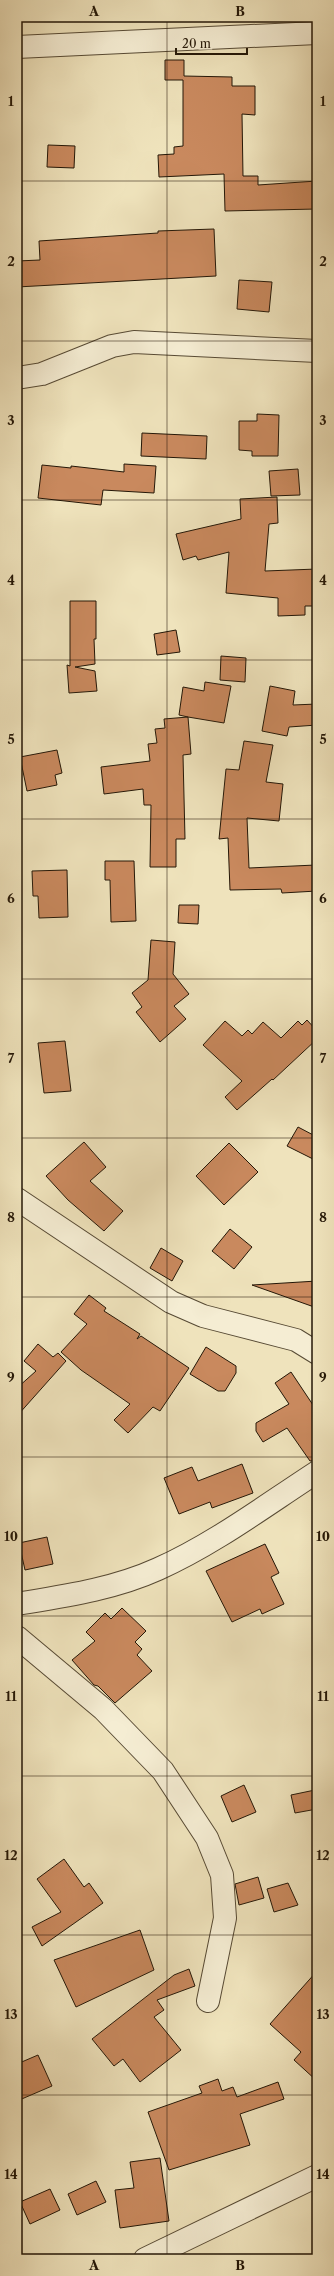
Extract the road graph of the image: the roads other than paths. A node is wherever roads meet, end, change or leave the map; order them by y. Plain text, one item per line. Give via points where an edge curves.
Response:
1 (234, 26) edge
2 (317, 33) edge
3 (17, 47) edge
4 (317, 351) edge
5 (17, 378) edge
6 (17, 1198) edge
7 (317, 1353) edge
8 (317, 1472) edge
9 (17, 1604) edge
10 (17, 1637) edge
11 (208, 2001) dead end
12 (317, 2176) edge
13 (145, 2259) edge

1 - 2 street
1 - 3 street
4 - 5 street via 134,342 112,346 42,374
6 - 7 street via 171,1302 202,1316 296,1340
8 - 9 street via 214,1538 158,1569 104,1589
10 - 11 street via 102,1709 163,1771 207,1838 222,1875 225,1918
12 - 13 street

